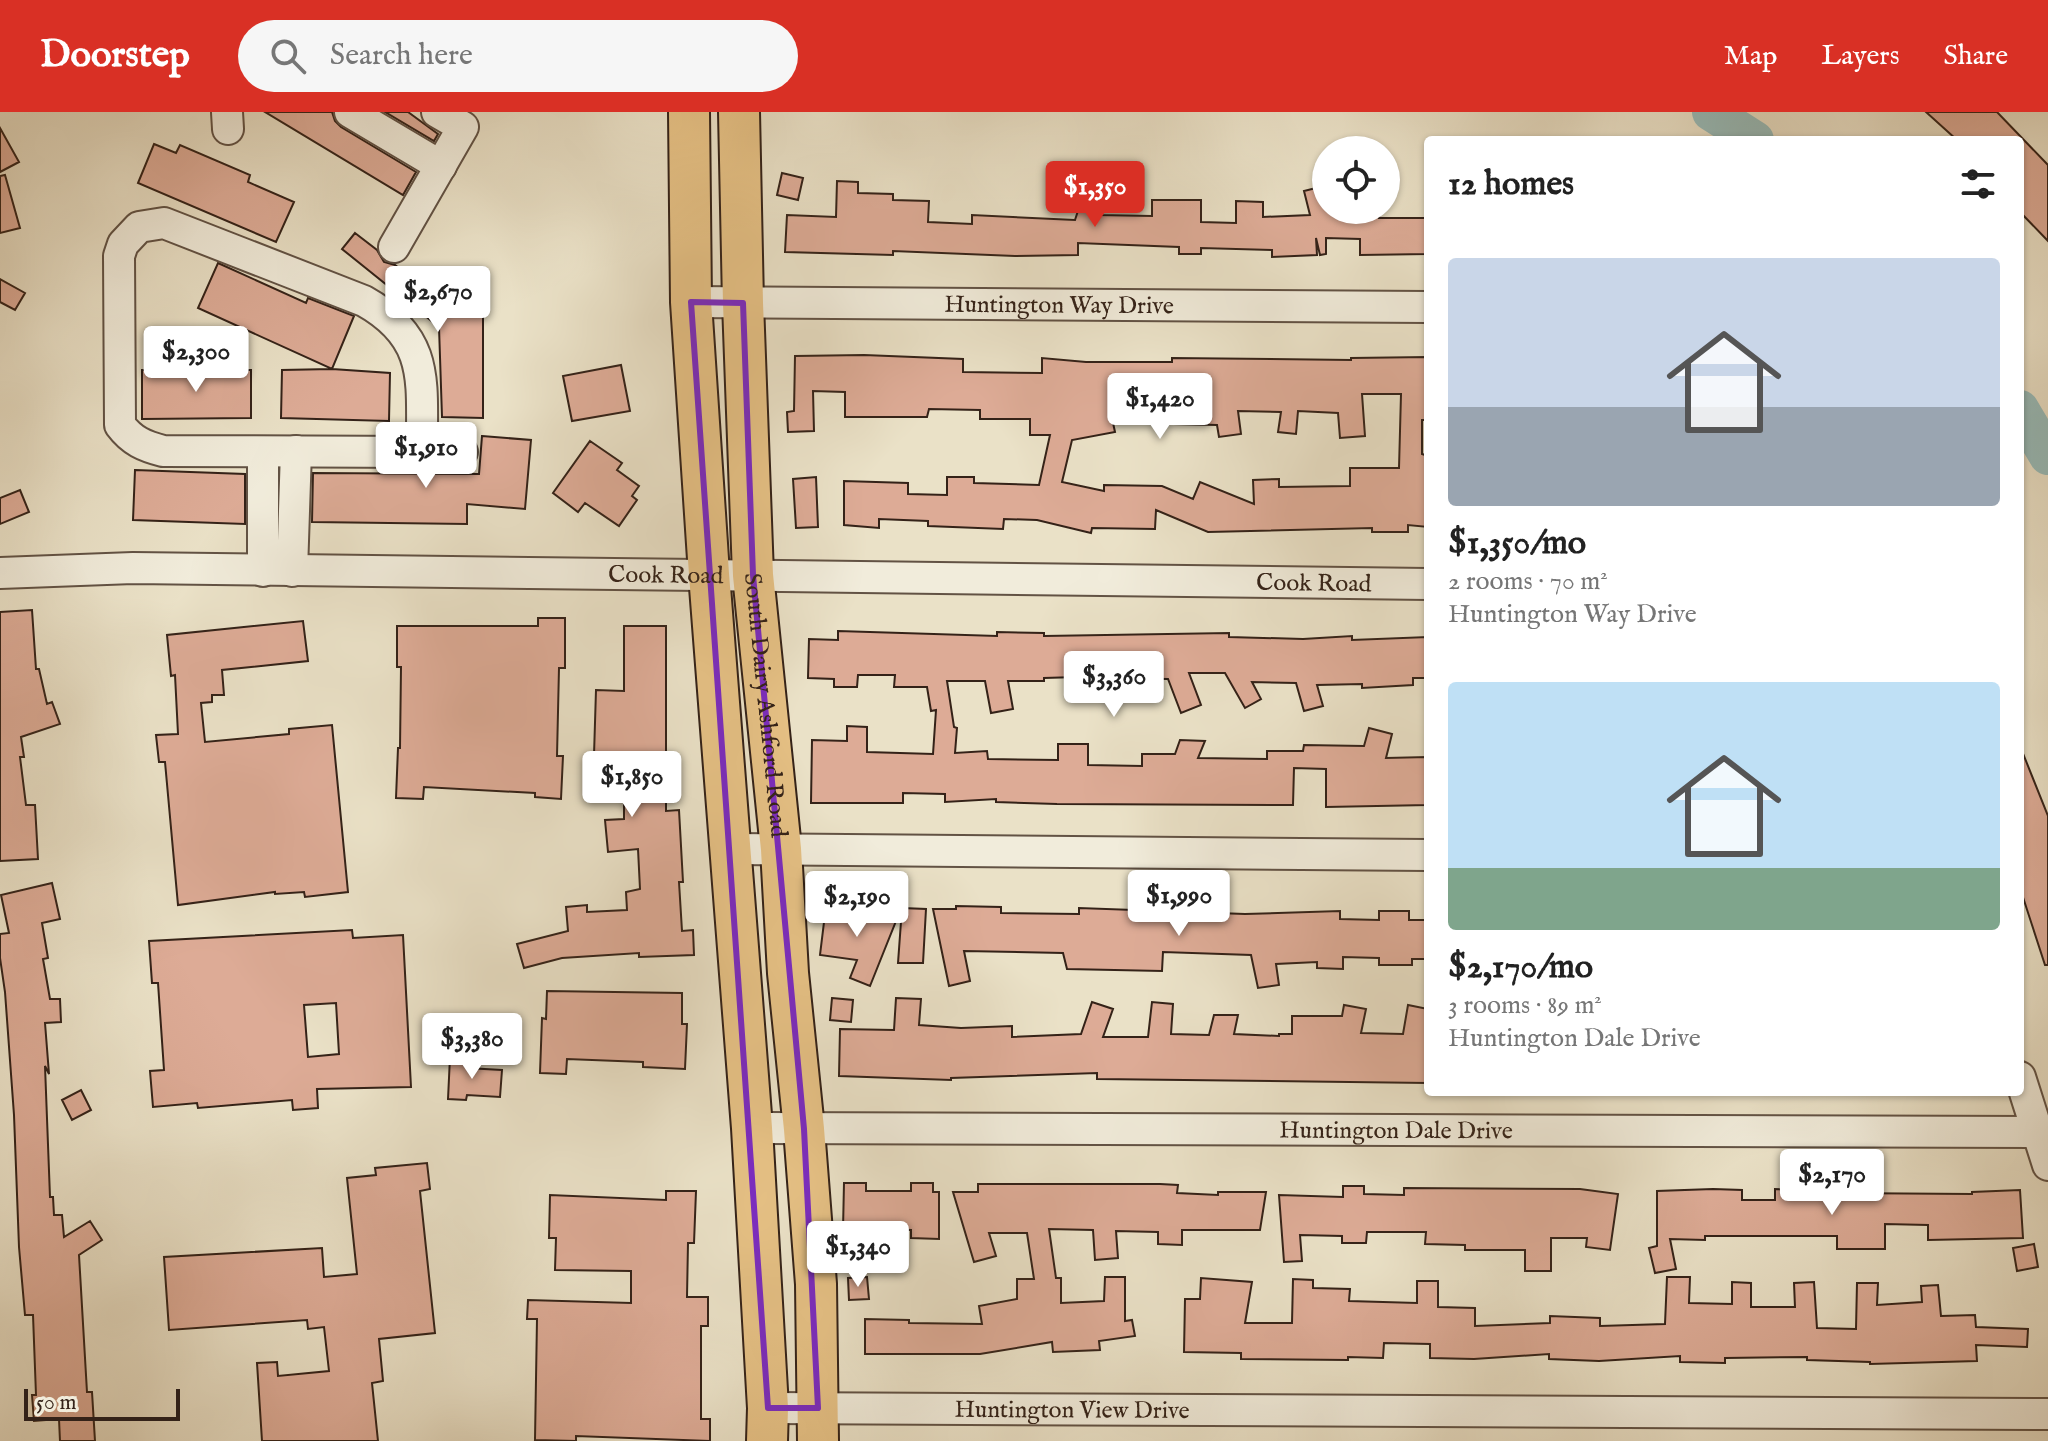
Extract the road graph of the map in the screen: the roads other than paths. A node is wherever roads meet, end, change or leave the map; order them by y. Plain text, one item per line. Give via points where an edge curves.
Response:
1 (350, 112) edge
2 (437, 112) edge
3 (689, 112) edge
4 (739, 112) edge
5 (441, 166) junction
6 (394, 247) dead end
7 (691, 302) junction
8 (743, 303) junction
9 (1424, 307) edge
10 (296, 451) junction
11 (263, 452) junction
12 (422, 452) junction
13 (462, 452) dead end
14 (278, 571) junction
15 (0, 573) edge
16 (709, 574) junction
17 (753, 575) junction
18 (1424, 584) edge
19 (732, 849) junction
20 (781, 849) junction
21 (1424, 855) edge
22 (2024, 1089) edge
23 (752, 1128) junction
24 (804, 1129) junction
25 (2039, 1132) junction
26 (2048, 1165) edge
27 (2048, 1414) edge
28 (767, 1424) edge
29 (818, 1425) edge

1 - 5 street
2 - 5 street via 463,127
3 - 7 main road, South Dairy Ashford Road
4 - 8 main road, South Dairy Ashford Road
5 - 6 street
7 - 8 street, Huntington Way Drive
7 - 16 main road, South Dairy Ashford Road
8 - 9 street, Huntington Way Drive
8 - 17 main road, South Dairy Ashford Road
10 - 11 street
10 - 12 street
10 - 14 street
11 - 12 street via 163,451 129,437 120,425 119,256 139,227 164,223 386,313 415,350 421,370
11 - 14 street
12 - 13 street
14 - 15 street, Cook Road via 133,568
14 - 16 street, Cook Road
16 - 17 street, Cook Road
16 - 19 main road, South Dairy Ashford Road
17 - 18 street, Cook Road
17 - 20 main road, South Dairy Ashford Road
19 - 20 street
19 - 23 main road, South Dairy Ashford Road
20 - 21 street
20 - 24 main road, South Dairy Ashford Road
22 - 25 street
23 - 24 street, Huntington Dale Drive
23 - 28 main road, South Dairy Ashford Road
24 - 25 street, Huntington Dale Drive
24 - 29 main road, South Dairy Ashford Road via 816,1284
25 - 26 street
27 - 29 street, Huntington View Drive
28 - 29 street, Huntington View Drive

